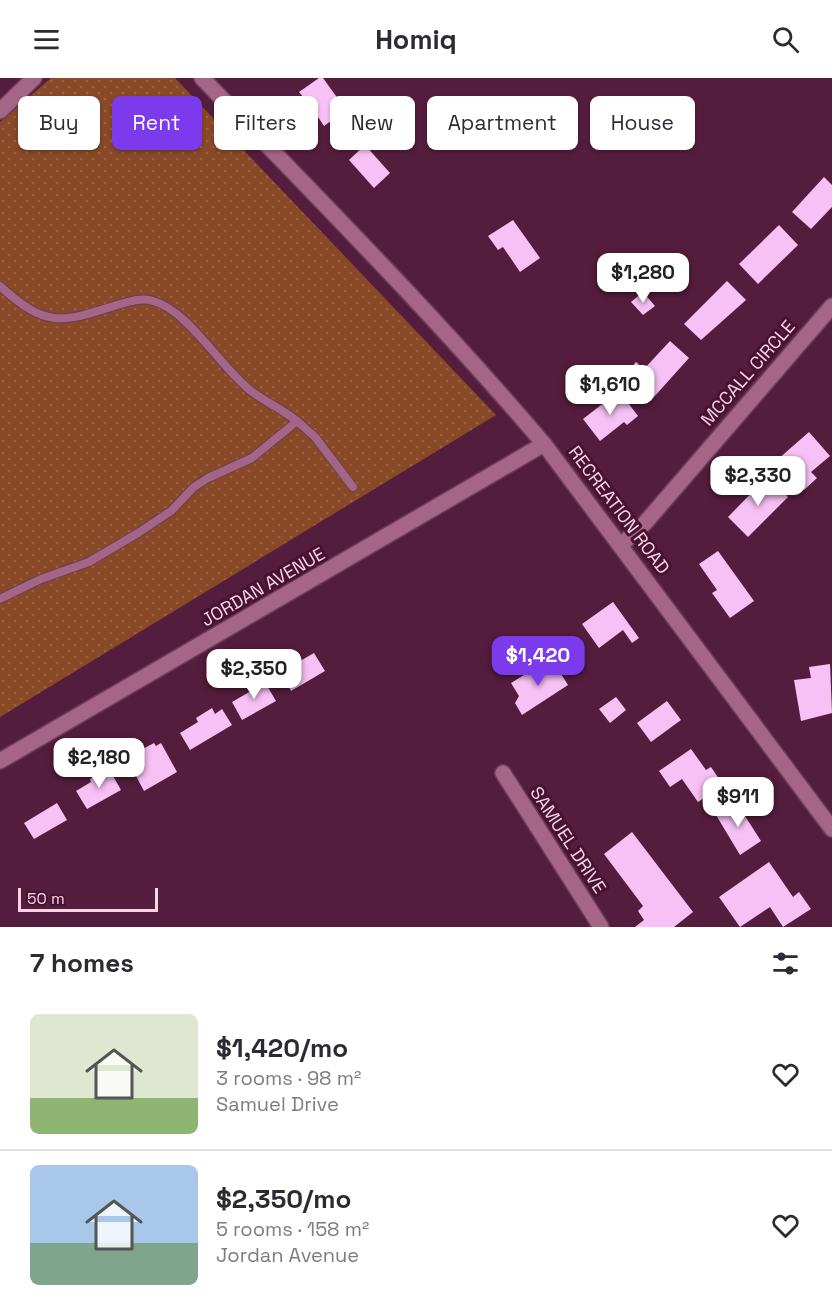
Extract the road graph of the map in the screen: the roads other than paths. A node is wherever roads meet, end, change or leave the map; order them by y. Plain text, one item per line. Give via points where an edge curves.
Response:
1 (34, 78) edge
2 (202, 78) edge
3 (0, 111) edge
4 (0, 286) edge
5 (832, 306) edge
6 (297, 421) junction
7 (544, 444) junction
8 (353, 487) dead end
9 (621, 545) junction
10 (0, 599) edge
11 (0, 761) edge
12 (503, 773) dead end
13 (832, 829) edge
14 (601, 927) edge

1 - 3 street
2 - 7 street, RECREATION ROAD via 419,303
4 - 6 lane via 33,312 51,319 86,315 133,301 162,304 189,326 251,391
5 - 9 street, MCCALL CIRCLE via 645,523
6 - 8 lane via 315,437
6 - 10 lane via 252,458 194,487 171,511 145,529 89,562
7 - 9 street, RECREATION ROAD
7 - 11 street, JORDAN AVENUE
9 - 13 street, RECREATION ROAD
12 - 14 street, SAMUEL DRIVE

